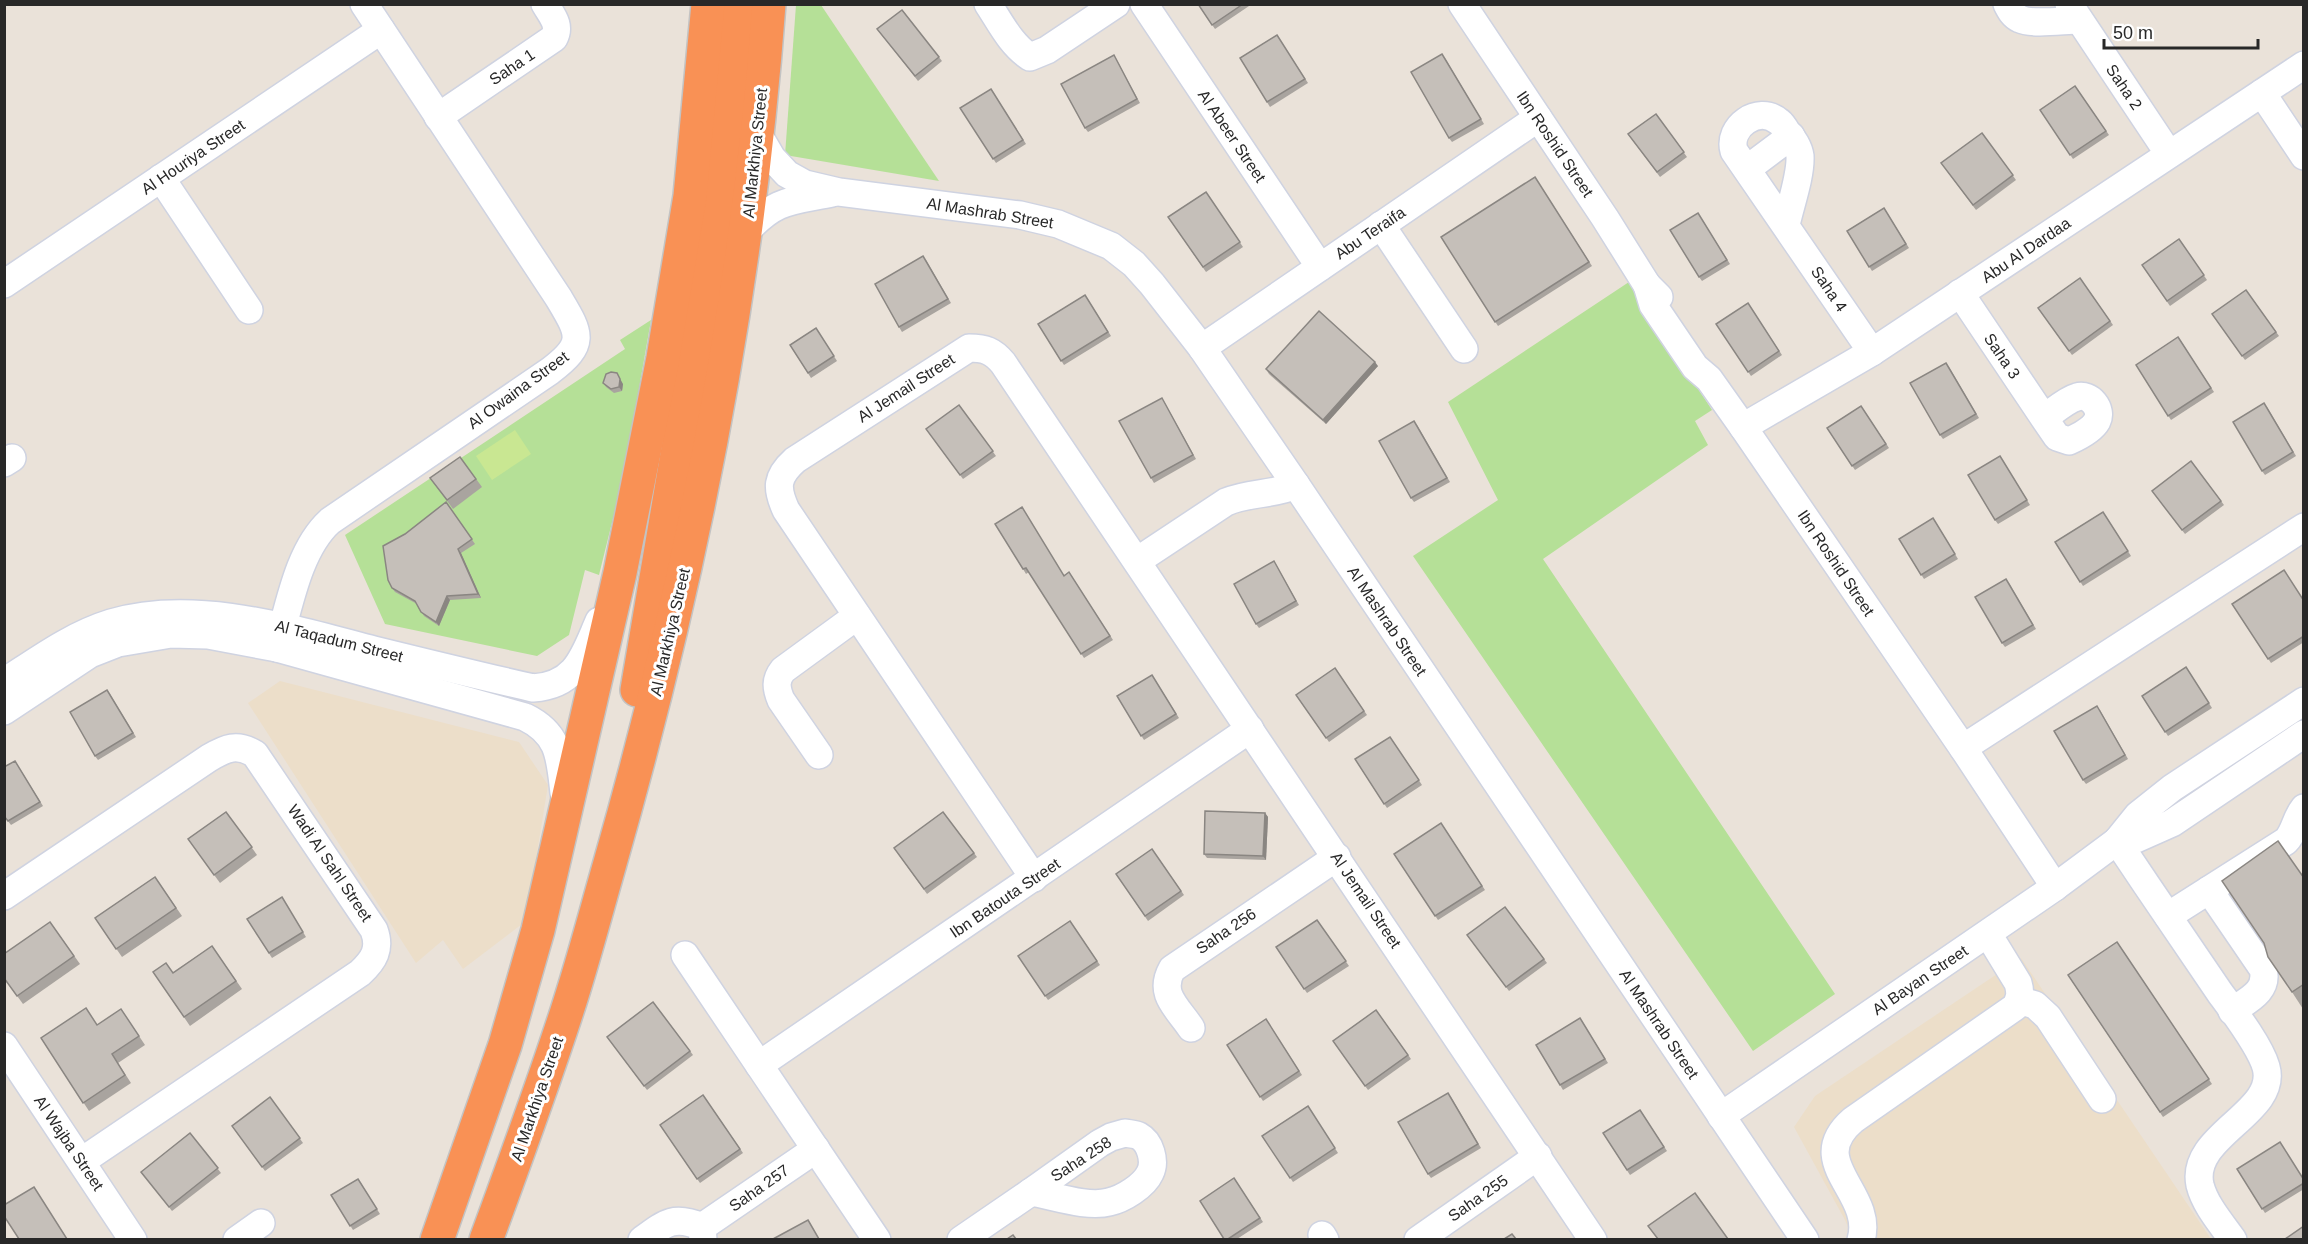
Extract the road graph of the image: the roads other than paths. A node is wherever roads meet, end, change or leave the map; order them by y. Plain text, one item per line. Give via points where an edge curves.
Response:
1 (364, 4) edge
2 (545, 4) edge
3 (708, 4) edge
4 (740, 4) edge
5 (769, 4) edge
6 (988, 4) edge
7 (1116, 4) edge
8 (1144, 4) edge
9 (1462, 4) edge
10 (2007, 4) edge
11 (2074, 12) edge
12 (381, 30) junction
13 (2304, 65) edge
14 (2262, 93) junction
15 (438, 117) junction
16 (1538, 118) junction
17 (758, 134) junction
18 (1791, 136) junction
19 (2169, 154) junction
20 (2304, 156) edge
21 (1747, 169) junction
22 (161, 178) junction
23 (839, 192) junction
24 (1381, 225) junction
25 (1786, 225) junction
26 (746, 232) junction
27 (1320, 267) junction
28 (4, 284) edge
29 (1960, 294) junction
30 (249, 310) dead end
31 (1202, 348) junction
32 (1464, 349) dead end
33 (1872, 352) junction
34 (2044, 418) dead end
35 (1743, 427) junction
36 (1296, 485) junction
37 (2304, 527) edge
38 (1137, 561) junction
39 (620, 573) junction
40 (857, 616) junction
41 (280, 637) junction
42 (4, 682) edge
43 (2304, 702) edge
44 (4, 711) edge
45 (1250, 729) junction
46 (2304, 734) edge
47 (642, 748) junction
48 (1963, 748) junction
49 (819, 755) dead end
50 (2304, 808) edge
51 (567, 812) junction
52 (2118, 842) junction
53 (1338, 857) junction
54 (1034, 878) junction
55 (2055, 887) junction
56 (2210, 890) junction
57 (4, 896) edge
58 (2168, 916) junction
59 (1988, 934) junction
60 (685, 955) dead end
61 (2019, 1000) junction
62 (2232, 1011) junction
63 (1191, 1028) dead end
64 (4, 1046) edge
65 (759, 1065) junction
66 (2102, 1099) dead end
67 (1721, 1116) junction
68 (816, 1149) junction
69 (1538, 1156) junction
70 (82, 1161) junction
71 (1031, 1192) dead end
72 (261, 1223) dead end
73 (703, 1233) edge
74 (133, 1239) edge
75 (237, 1239) edge
76 (437, 1239) edge
77 (486, 1239) edge
78 (642, 1239) edge
79 (877, 1239) edge
80 (961, 1239) edge
81 (1418, 1239) edge
82 (1593, 1239) edge
83 (1805, 1239) edge
84 (1861, 1239) edge
85 (2233, 1239) edge

1 - 12 street, Al Owaina Street
2 - 15 street, Saha 1 via 557,23 554,38
3 - 39 highway via 690,196 663,358
4 - 47 highway via 716,225 636,692
5 - 17 highway, Al Markhiya Street
6 - 7 street via 1014,42 1030,57
8 - 27 street, Al Abeer Street
9 - 16 street, Ibn Roshid Street
10 - 11 street, Saha 2 via 2012,14 2028,21
11 - 19 street, Saha 2
12 - 15 street, Al Owaina Street
12 - 22 street, Al Houriya Street
13 - 14 street, Abu Al Dardaa
14 - 19 street, Abu Al Dardaa
14 - 20 street
15 - 41 street, Al Owaina Street via 558,297 572,321 576,342 573,351 550,371 319,531 307,551
16 - 24 street, Abu Teraifa
16 - 35 street, Ibn Roshid Street via 1647,285 1653,305 1695,368 1709,379
17 - 23 street, Al Mashrab Street via 787,174 805,184
17 - 26 highway, Al Markhiya Street
18 - 21 street
18 - 21 street, Saha 4 via 1778,120 1768,116 1755,116 1744,122 1732,143
18 - 25 street via 1800,157
19 - 29 street, Abu Al Dardaa
21 - 25 street, Saha 4
22 - 28 street, Al Houriya Street
22 - 30 street
23 - 26 street, Al Mashrab Street via 772,207
23 - 31 street, Al Mashrab Street via 1020,215 1085,234 1111,246 1134,264
24 - 27 street, Abu Teraifa
24 - 32 street
25 - 33 street, Saha 4
26 - 47 highway, Al Markhiya Street via 680,597
27 - 31 street, Abu Teraifa
29 - 33 street, Abu Al Dardaa
29 - 34 street, Saha 3
31 - 36 street, Al Mashrab Street
33 - 35 street, Abu Al Dardaa
35 - 48 street, Ibn Roshid Street
36 - 38 street via 1226,502
36 - 67 street, Al Mashrab Street
37 - 48 street
38 - 40 street, Al Jemail Street via 1004,363 994,352 969,348 784,470 779,495 786,510
38 - 45 street, Al Jemail Street
39 - 41 street, Al Taqadum Street via 579,667 568,677 544,687 533,688
39 - 51 highway
40 - 49 street via 778,676 781,700
40 - 54 street, Al Jemail Street
41 - 42 street, Al Taqadum Street via 208,616 138,616 80,635
41 - 44 street, Al Taqadum Street via 171,634 118,643 90,654
41 - 51 street, Al Taqadum Street via 537,723 557,747
43 - 52 street, Al Bayan Street via 2172,788 2138,815
45 - 53 street, Al Jemail Street
45 - 54 street, Ibn Batouta Street
46 - 52 street, Al Bayan Street via 2172,823 2136,839
47 - 77 highway, Al Markhiya Street via 568,1009
48 - 55 street, Ibn Roshid Street
50 - 56 street via 2286,841
51 - 76 highway via 505,1045
52 - 55 street, Al Bayan Street
52 - 58 street
53 - 63 street, Saha 256 via 1172,969 1166,980 1167,992
53 - 69 street, Al Jemail Street
54 - 65 street, Ibn Batouta Street
55 - 59 street, Al Bayan Street
56 - 58 street
56 - 62 street via 2263,969 2263,987
57 - 70 street, Wadi Al Sahl Street via 209,758 223,750 245,748 255,753 378,940 373,961 360,973
58 - 62 street
59 - 61 street via 2019,983
59 - 67 street, Al Bayan Street
60 - 65 street
61 - 66 street via 2035,1005 2048,1017
61 - 84 street via 2015,1007 1853,1120 1839,1135 1837,1166 1864,1219
62 - 85 street via 2267,1068 2266,1083 2259,1097 2213,1145 2200,1169 2200,1184 2207,1202
64 - 70 street, Al Wajba Street
65 - 68 street
67 - 83 street, Al Mashrab Street
68 - 73 street, Saha 257
68 - 79 street
69 - 81 street, Saha 255
69 - 82 street, Al Jemail Street
70 - 74 street, Al Wajba Street
71 - 80 street
72 - 75 street
73 - 78 street, Saha 257 via 690,1222 676,1221

